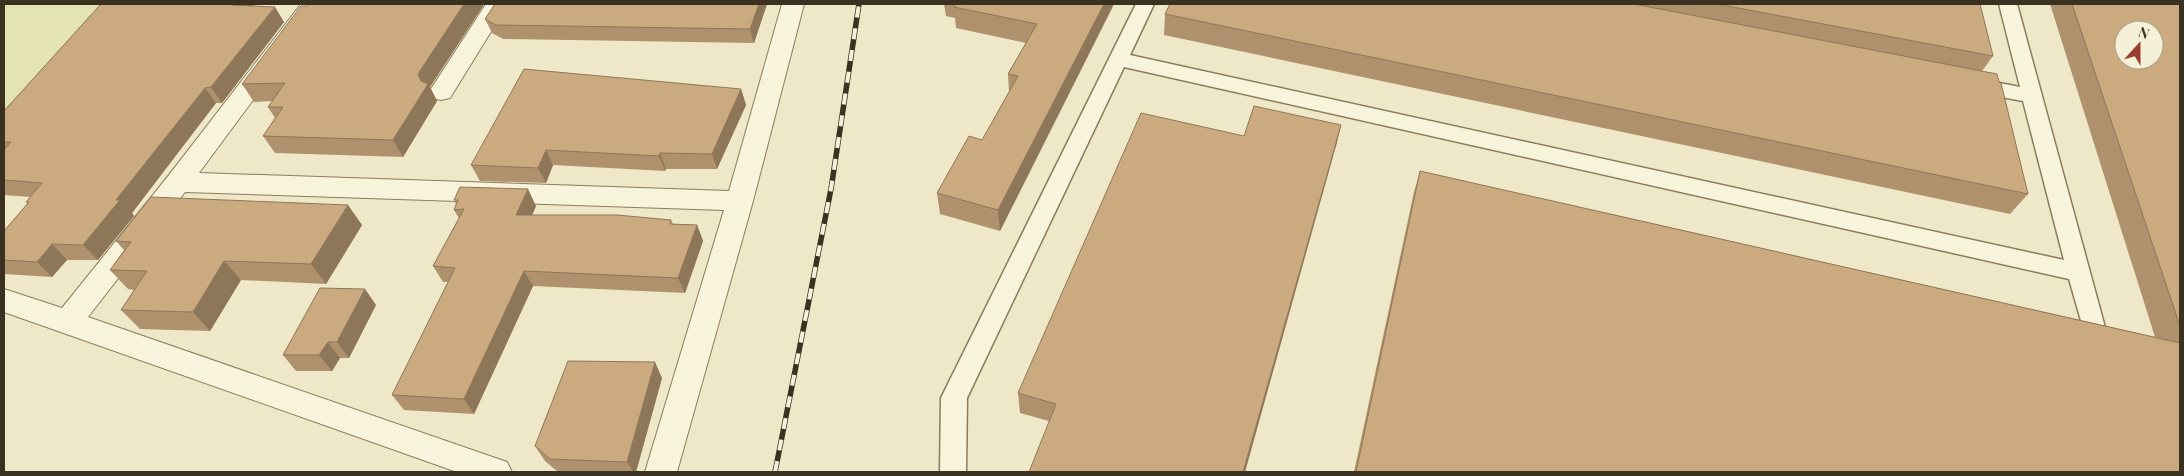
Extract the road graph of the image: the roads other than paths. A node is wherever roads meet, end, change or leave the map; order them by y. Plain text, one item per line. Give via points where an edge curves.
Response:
1 (313, 4) edge
2 (497, 4) edge
3 (794, 4) edge
4 (1145, 4) edge
5 (2008, 4) edge
6 (1118, 59) junction
7 (1955, 81) edge
8 (441, 92) dead end
9 (2032, 96) junction
10 (178, 182) junction
11 (740, 202) junction
12 (2079, 272) junction
13 (4, 300) edge
14 (68, 322) junction
15 (2094, 331) edge
16 (496, 472) edge
17 (661, 472) edge
18 (953, 472) edge

1 - 10 street
2 - 8 street
3 - 11 street
4 - 6 lane
5 - 9 lane
6 - 12 lane
6 - 18 lane via 954,398
7 - 9 lane
9 - 12 lane
10 - 11 street
10 - 14 street
11 - 17 street
12 - 15 lane
13 - 14 street
14 - 16 street

